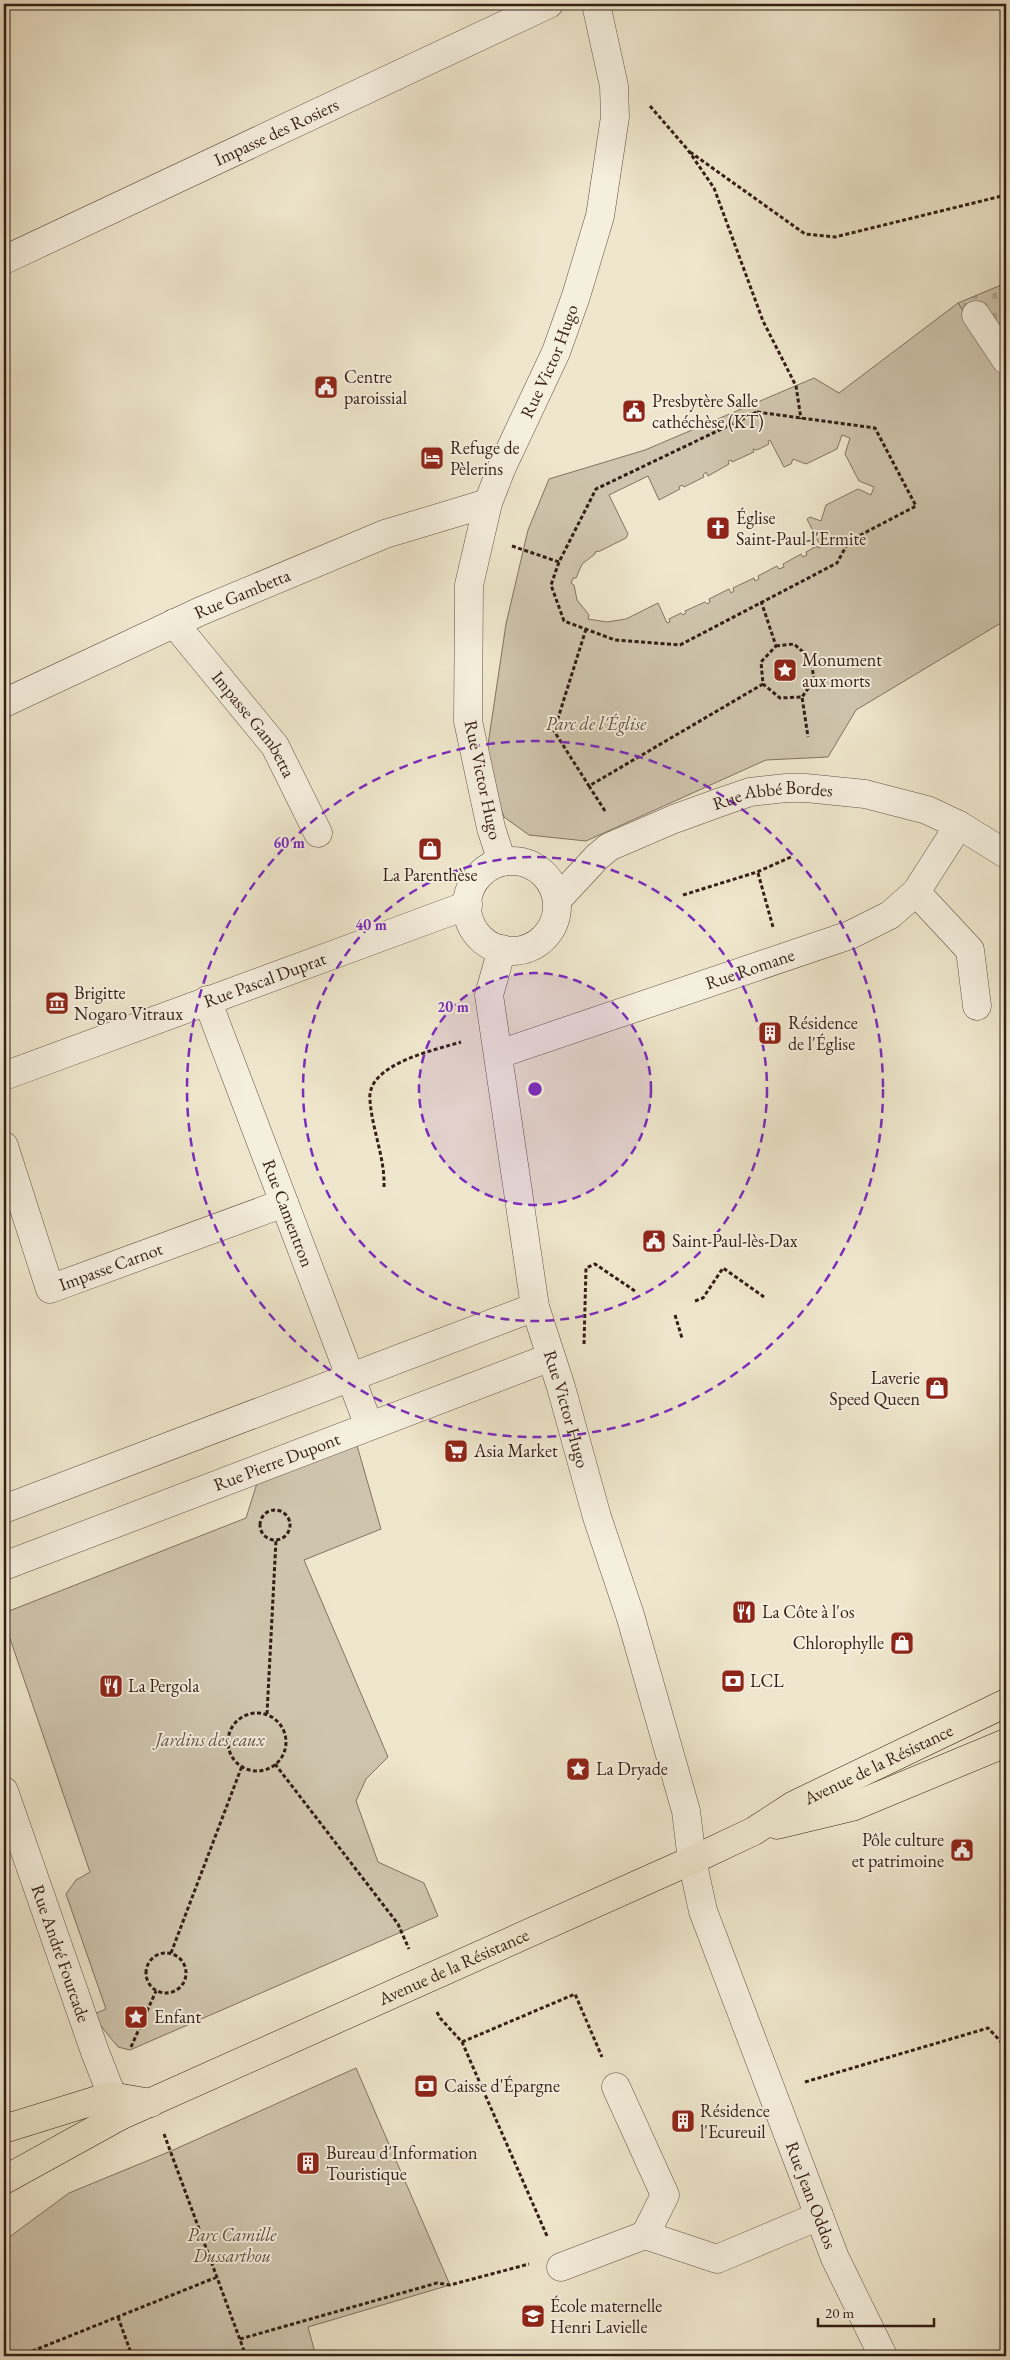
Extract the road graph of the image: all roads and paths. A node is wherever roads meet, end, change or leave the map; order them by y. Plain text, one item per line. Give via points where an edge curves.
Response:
1 (549, 4) edge
2 (596, 4) edge
3 (614, 86) junction
4 (688, 150) junction
5 (1006, 194) edge
6 (4, 260) edge
7 (976, 315) dead end
8 (1006, 360) edge
9 (801, 419) junction
10 (488, 504) junction
11 (512, 546) dead end
12 (559, 562) junction
13 (761, 601) junction
14 (174, 624) junction
15 (586, 629) junction
16 (776, 646) junction
17 (763, 684) junction
18 (802, 697) junction
19 (4, 703) edge
20 (808, 737) dead end
21 (589, 786) junction
22 (959, 825) junction
23 (318, 833) dead end
24 (624, 840) junction
25 (1006, 854) edge
26 (792, 857) dead end
27 (502, 862) junction
28 (758, 872) junction
29 (916, 892) junction
30 (683, 895) dead end
31 (557, 900) junction
32 (468, 905) junction
33 (502, 949) junction
34 (783, 958) junction
35 (207, 1000) junction
36 (977, 1006) dead end
37 (497, 1045) junction
38 (4, 1076) edge
39 (4, 1146) edge
40 (384, 1187) dead end
41 (284, 1203) junction
42 (635, 1291) dead end
43 (764, 1298) dead end
44 (694, 1301) dead end
45 (535, 1307) junction
46 (675, 1315) dead end
47 (682, 1338) dead end
48 (584, 1346) dead end
49 (551, 1357) junction
50 (349, 1377) junction
51 (369, 1426) junction
52 (4, 1510) edge
53 (276, 1540) junction
54 (4, 1566) edge
55 (1006, 1703) edge
56 (267, 1714) junction
57 (1006, 1743) edge
58 (275, 1764) junction
59 (242, 1766) junction
60 (4, 1791) edge
61 (754, 1831) junction
62 (692, 1860) junction
63 (171, 1953) junction
64 (424, 1981) junction
65 (156, 1990) junction
66 (462, 2042) junction
67 (1006, 2047) edge
68 (130, 2050) dead end
69 (616, 2087) joint
70 (771, 2092) junction
71 (151, 2103) junction
72 (115, 2106) junction
73 (4, 2129) edge
74 (4, 2180) edge
75 (819, 2216) junction
76 (645, 2235) junction
77 (561, 2267) junction
78 (217, 2277) junction
79 (118, 2318) junction
80 (240, 2339) junction
81 (23, 2356) edge
82 (132, 2356) edge
83 (246, 2356) edge
84 (883, 2356) edge

1 - 6 street, Impasse des Rosiers
2 - 3 street, Rue Victor Hugo
3 - 4 path via 647,103
3 - 10 street, Rue Victor Hugo via 615,117 600,216 590,252 556,352
4 - 5 path via 804,234 835,237
4 - 9 path via 714,188 763,321 796,386
7 - 8 street
9 - 12 path via 757,412 596,489
9 - 13 path via 875,428 916,506 849,541 837,563
10 - 14 street, Rue Gambetta via 385,534
10 - 27 street, Rue Victor Hugo via 469,585 468,721 491,828
11 - 12 path
12 - 15 path via 551,585 564,621
13 - 15 path via 680,645 615,640
13 - 16 path
14 - 19 street, Rue Gambetta
14 - 23 street, Impasse Gambetta via 275,746
15 - 21 path via 554,730
16 - 17 path via 761,662
16 - 18 path via 794,644 811,659 814,680
17 - 18 path via 780,698
17 - 21 path
18 - 20 path
21 - 24 path
22 - 24 street, Rue Abbé Bordes via 927,810 865,794 786,788 750,792
22 - 25 street, Rue Abbé Bordes
22 - 29 street, Rue Romane
24 - 31 street, Rue Abbé Bordes via 597,857
26 - 28 path
27 - 31 street via 527,863 541,870 553,886
27 - 32 street via 485,870 474,882
28 - 30 path
28 - 34 path
29 - 34 street, Rue Romane via 890,915 850,935
29 - 36 street via 970,950
31 - 33 street via 556,919 545,937 518,951
32 - 33 street via 476,933
32 - 35 street, Rue Pascal Duprat
33 - 37 street, Rue Victor Hugo via 489,995
34 - 37 street, Rue Romane
35 - 38 street, Rue Pascal Duprat
35 - 41 street, Rue Camentron
37 - 40 path via 470,1039 410,1057 386,1070 373,1084 369,1098 385,1170
37 - 45 street, Rue Victor Hugo
39 - 41 street, Impasse Carnot via 50,1289
41 - 50 street, Rue Camentron
42 - 48 path via 595,1264 586,1268
43 - 44 path via 723,1268 703,1298
45 - 49 street, Rue Victor Hugo
45 - 50 street
46 - 47 path
49 - 51 street, Rue Pierre Dupont
49 - 62 street, Rue Victor Hugo via 686,1811
50 - 51 street, Rue Camentron
50 - 52 street
51 - 54 street, Rue Pierre Dupont
53 - 53 path via 266,1537 260,1528 262,1518 273,1510 287,1514 291,1523 289,1532
53 - 56 path
55 - 61 main road, Avenue de la Résistance via 802,1801
56 - 58 path via 281,1725 286,1741 285,1750
56 - 59 path via 249,1714 234,1725 228,1743 234,1760
57 - 61 main road, Avenue de la Résistance via 852,1807
58 - 59 path via 259,1771
58 - 64 path via 398,1924
59 - 63 path
60 - 72 street, Rue André Fourcade
61 - 62 main road, Avenue de la Résistance
62 - 64 main road, Avenue de la Résistance
62 - 70 street, Rue Jean Oddos via 703,1911
63 - 65 path via 158,1954 148,1962 147,1981
63 - 65 path via 182,1960 184,1980 181,1986 169,1993
64 - 66 path via 440,2018
64 - 71 main road, Avenue de la Résistance
65 - 68 path
66 - 69 path via 575,1994
66 - 77 path
67 - 70 path via 988,2028
69 - 76 street via 665,2195
70 - 75 street, Rue Jean Oddos
71 - 72 main road, Avenue de la Résistance
71 - 78 path
72 - 73 main road, Avenue de la Résistance
72 - 74 main road, Avenue de la Résistance
75 - 76 street via 717,2259
75 - 84 street, Rue Jean Oddos via 835,2258
76 - 77 street
77 - 80 path via 526,2264 450,2286 436,2283
78 - 79 path
78 - 80 path
79 - 81 path
79 - 82 path
80 - 83 path

